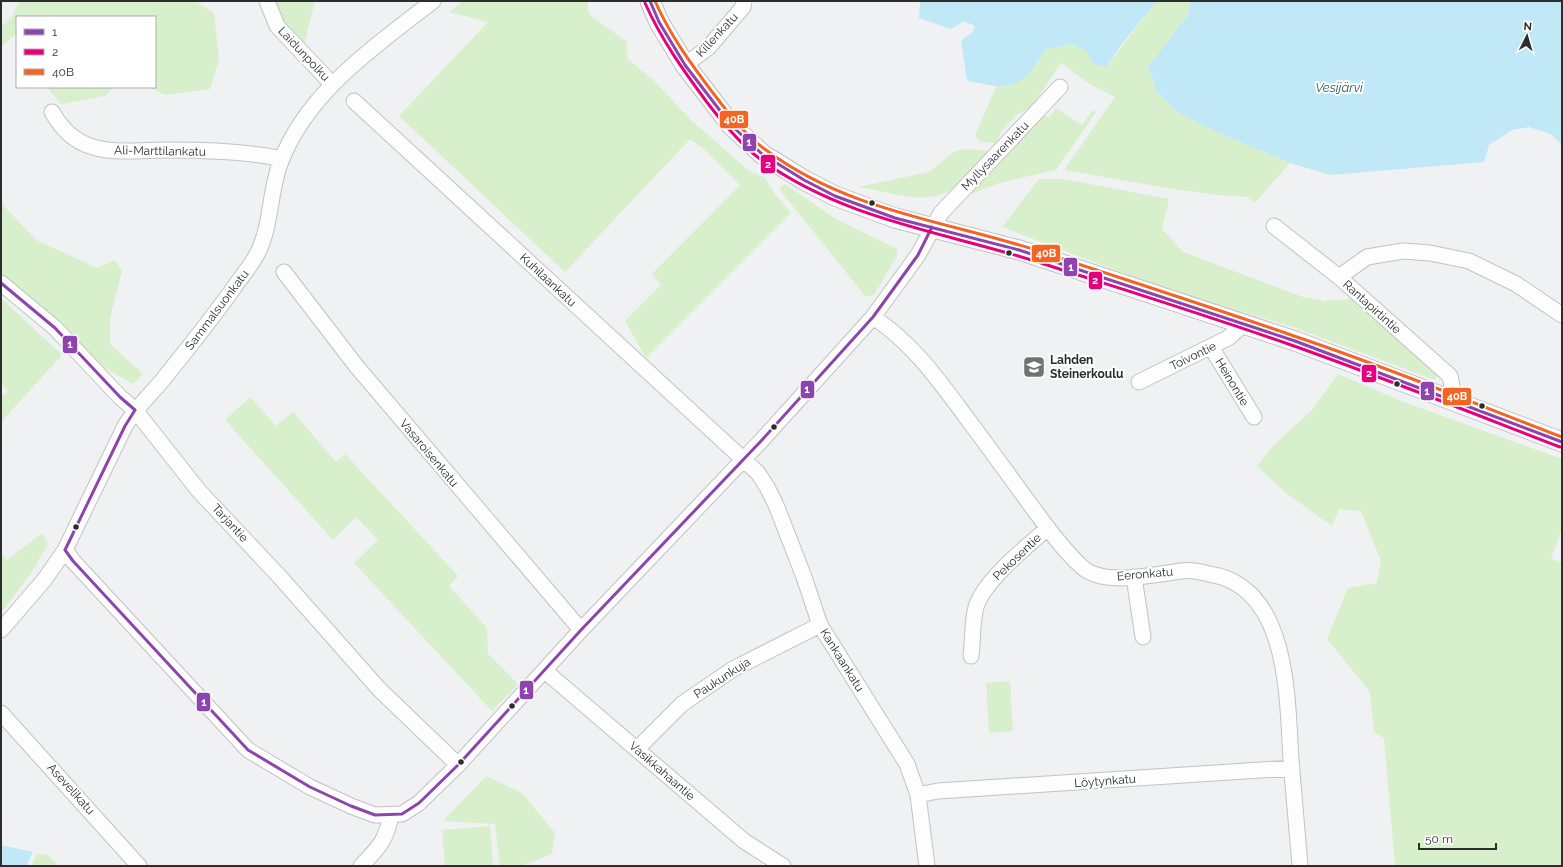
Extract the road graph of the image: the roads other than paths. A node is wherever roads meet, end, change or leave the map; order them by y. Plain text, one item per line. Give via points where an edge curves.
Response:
1 (267, 1) edge
2 (433, 1) edge
3 (650, 1) edge
4 (744, 1) edge
5 (685, 65) junction
6 (332, 84) junction
7 (1060, 87) dead end
8 (354, 101) dead end
9 (52, 112) dead end
10 (282, 159) junction
11 (1274, 226) dead end
12 (932, 227) junction
13 (284, 272) dead end
14 (1338, 277) junction
15 (1, 283) edge
16 (1562, 315) edge
17 (873, 317) junction
18 (1244, 324) junction
19 (1211, 347) junction
20 (1139, 382) dead end
21 (1449, 398) junction
22 (135, 410) junction
23 (1254, 417) dead end
24 (1562, 442) edge
25 (743, 459) junction
26 (1048, 528) junction
27 (65, 550) junction
28 (1134, 577) junction
29 (820, 625) junction
30 (1, 630) edge
31 (581, 630) junction
32 (1143, 637) dead end
33 (971, 656) dead end
34 (545, 671) junction
35 (1, 713) edge
36 (637, 749) junction
37 (458, 765) junction
38 (1292, 768) junction
39 (918, 795) junction
40 (391, 815) junction
41 (139, 866) edge
42 (361, 866) edge
43 (782, 866) edge
44 (927, 866) edge
45 (1300, 866) edge

1 - 6 street, Laidunpolku via 277,26
2 - 6 street, Sammalsuonkatu via 369,51
3 - 5 main road via 659,22
4 - 5 street, Killenkatu via 743,7 709,47
5 - 12 main road via 731,125 762,154 835,196 870,210
6 - 10 street, Sammalsuonkatu via 299,127
7 - 12 street, Myllysaarenkatu via 941,213
8 - 25 street, Kuhilaankatu
9 - 10 street, Ali-Marttilankatu via 58,123 73,138 92,147 111,151 190,150
10 - 22 street, Sammalsuonkatu via 277,171 267,225 257,255 199,335
11 - 14 street, Rantapirtintie
12 - 17 street, Myllysaarenkatu via 918,254
12 - 18 main road via 1019,250
13 - 31 street, Vasaroisenkatu via 357,367
14 - 16 street via 1366,257 1403,251 1430,253 1469,261 1516,284
14 - 21 street, Rantapirtintie via 1450,376 1452,386
15 - 22 street, Tarjantie via 55,328
17 - 25 street, Myllysaarenkatu
17 - 26 street, Eeronkatu via 906,342 935,373
18 - 19 street, Toivontie via 1236,333
18 - 21 main road
19 - 20 street, Toivontie
19 - 23 street, Heinontie
21 - 24 main road
22 - 27 street, Sammalsuonkatu
22 - 37 street, Tarjantie via 199,491 279,576 379,689
25 - 29 street, Kankaankatu via 758,473 770,493 804,577
25 - 31 street, Myllysaarenkatu
26 - 28 street, Eeronkatu via 1083,569 1106,577
26 - 33 street, Pekosentie via 995,577 979,600
27 - 30 street, Sammalsuonkatu via 45,579
27 - 40 street via 248,750 310,787 375,815
28 - 32 street
28 - 38 street, Eeronkatu via 1186,570 1221,575 1253,596 1267,615 1279,646 1285,679
29 - 36 street, Paukunkuja via 732,669 682,704
29 - 39 street, Kankaankatu via 907,764
31 - 34 street, Myllysaarenkatu
34 - 36 street, Vasikkahaantie
34 - 37 street, Myllysaarenkatu
35 - 41 street, Asevelikatu
36 - 43 street, Vasikkahaantie via 744,841
37 - 40 street, Myllysaarenkatu via 419,803 402,814
38 - 39 street, Löytynkatu via 938,791
38 - 45 street, Eeronkatu
39 - 44 street, Kankaankatu
40 - 42 street via 388,833 376,851

